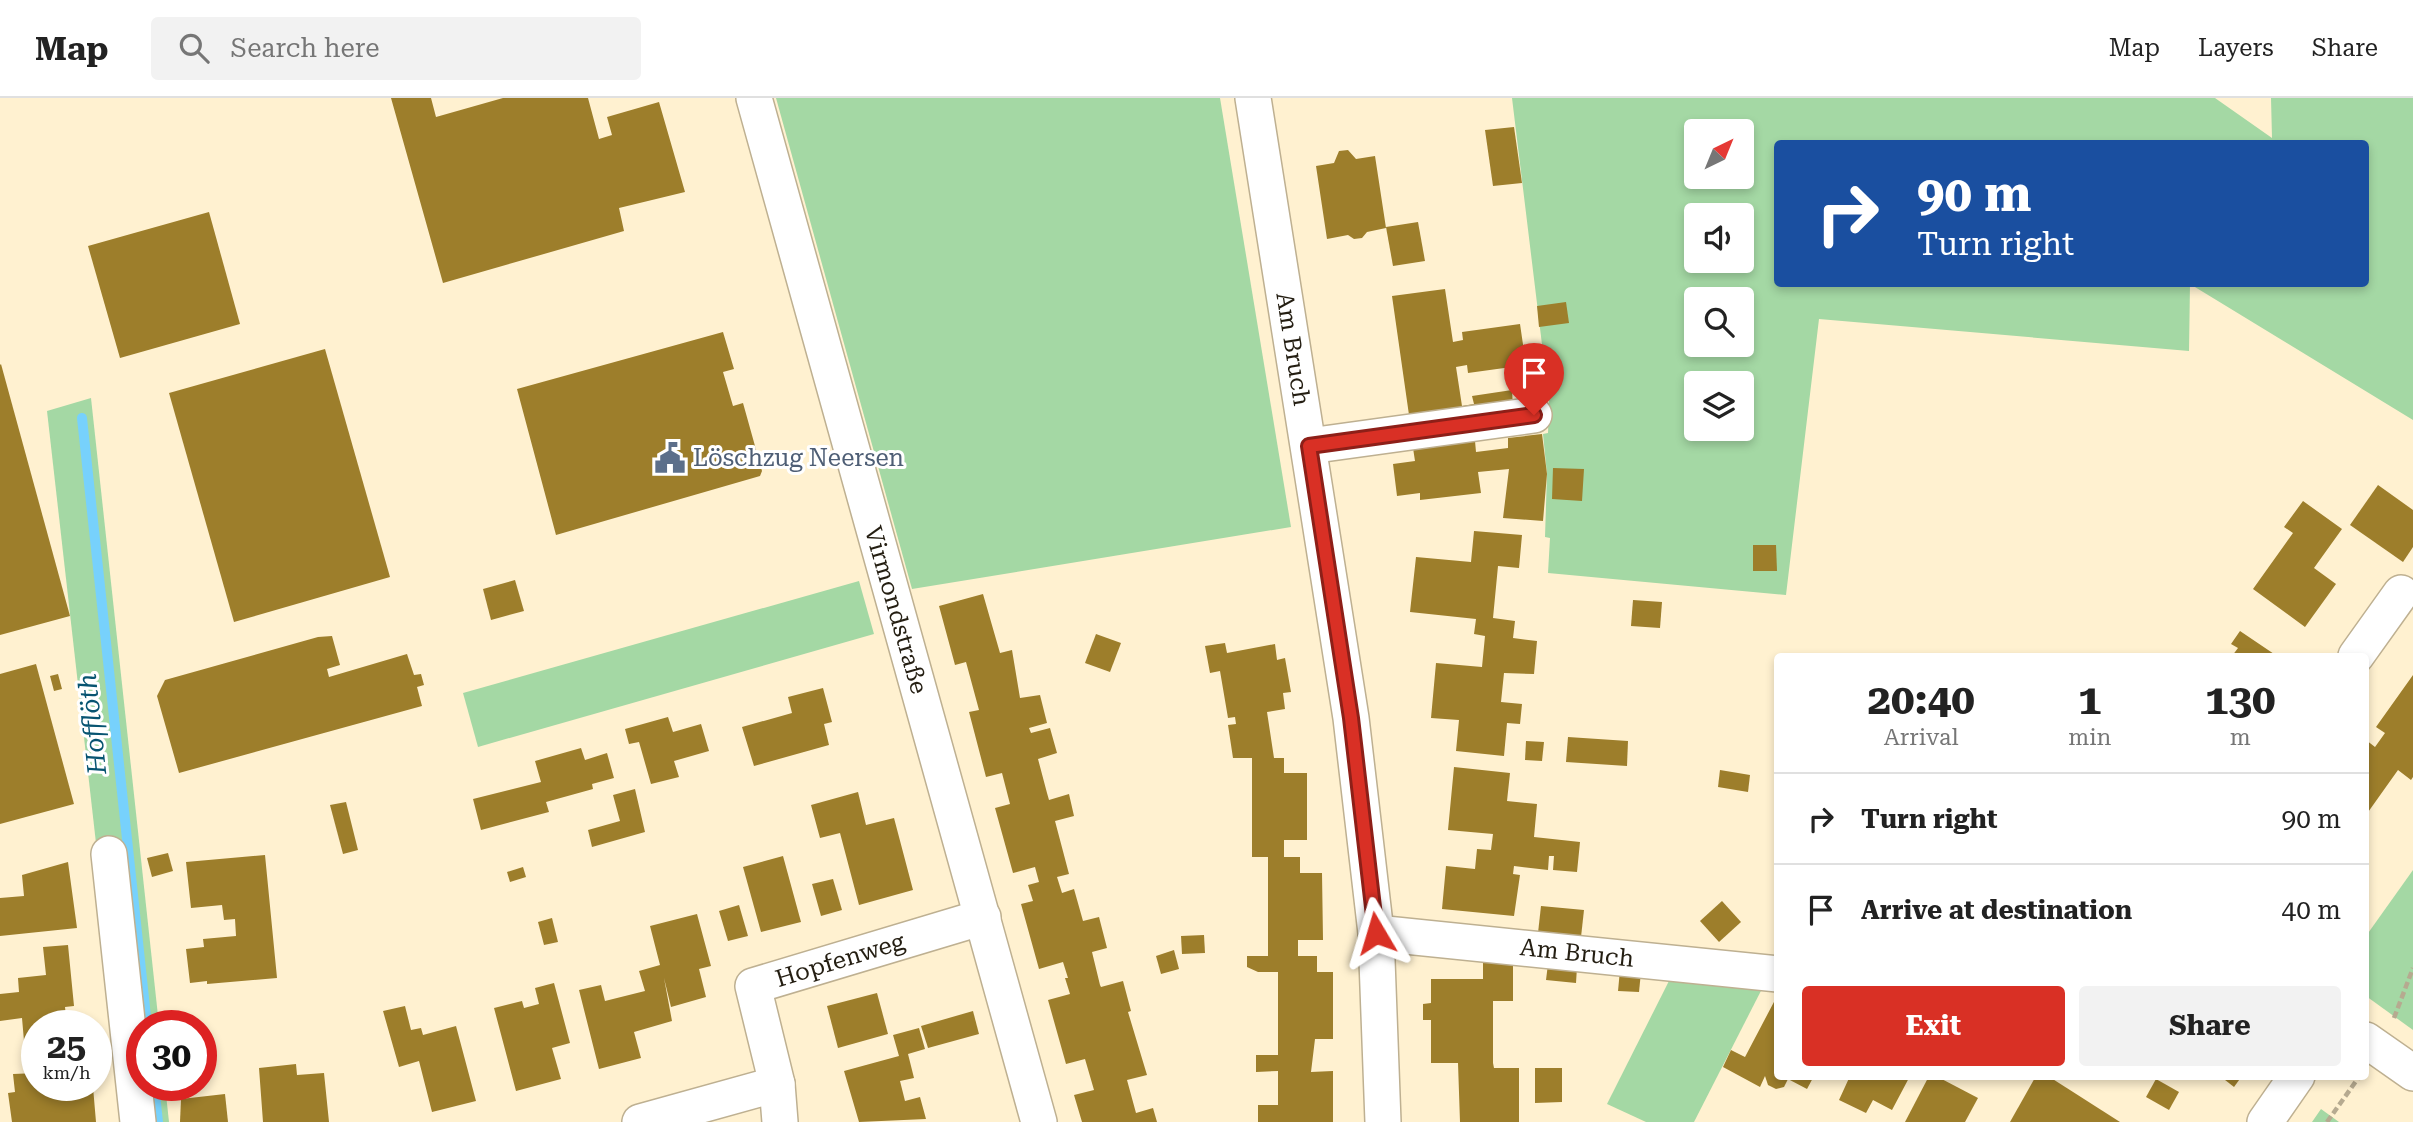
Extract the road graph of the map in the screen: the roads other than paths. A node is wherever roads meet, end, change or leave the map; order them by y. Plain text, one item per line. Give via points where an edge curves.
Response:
1 (754, 98) edge
2 (1252, 98) edge
3 (1534, 415) dead end
4 (1309, 446) junction
5 (2401, 593) dead end
6 (2358, 653) edge
7 (109, 854) dead end
8 (983, 917) junction
9 (1376, 933) junction
10 (1774, 974) edge
11 (2369, 1055) edge
12 (2413, 1073) edge
13 (2294, 1080) edge
14 (777, 1084) junction
15 (138, 1122) edge
16 (640, 1122) edge
17 (780, 1122) edge
18 (1039, 1122) edge
19 (1383, 1122) edge
20 (2265, 1122) edge

1 - 8 street, Virmondstraße
2 - 4 street, Am Bruch
3 - 4 street
4 - 9 street, Am Bruch via 1351,718
5 - 6 street
7 - 15 street
8 - 14 street, Hopfenweg via 753,986
8 - 18 street, Virmondstraße
9 - 10 street, Am Bruch
9 - 19 street, Am Bruch
11 - 12 street
13 - 20 street
14 - 16 street
14 - 17 street, Hopfenweg

